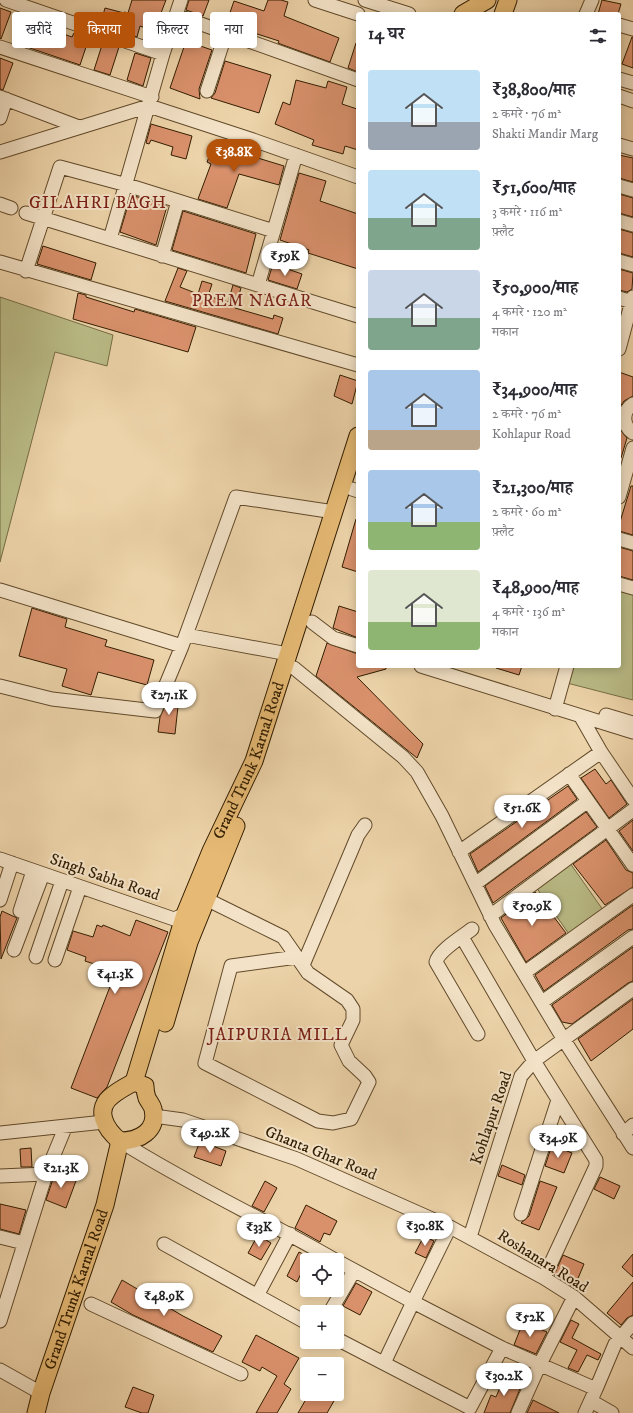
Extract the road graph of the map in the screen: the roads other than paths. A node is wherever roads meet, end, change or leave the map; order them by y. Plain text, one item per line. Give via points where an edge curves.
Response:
1 (6, 0) edge
2 (181, 0) edge
3 (315, 0) edge
4 (365, 0) edge
5 (487, 0) edge
6 (592, 0) edge
7 (505, 6) edge
8 (177, 12) edge
9 (403, 12) edge
10 (466, 12) edge
11 (494, 12) edge
12 (587, 12) edge
13 (356, 13) edge
14 (621, 26) edge
15 (633, 29) edge
16 (257, 44) edge
17 (0, 47) edge
18 (165, 48) edge
19 (221, 48) edge
20 (163, 54) junction
21 (356, 79) edge
22 (621, 80) edge
23 (633, 83) edge
24 (207, 91) dead end
25 (621, 97) edge
26 (3, 98) edge
27 (150, 101) junction
28 (633, 101) edge
29 (0, 118) edge
30 (78, 127) junction
31 (621, 146) edge
32 (633, 149) edge
33 (0, 152) edge
34 (296, 155) junction
35 (356, 176) edge
36 (127, 185) junction
37 (621, 187) edge
38 (633, 190) edge
39 (178, 201) junction
40 (26, 213) dead end
41 (42, 217) junction
42 (621, 222) edge
43 (633, 225) edge
44 (274, 231) junction
45 (110, 239) junction
46 (162, 256) junction
47 (0, 262) edge
48 (621, 262) edge
49 (633, 265) edge
50 (26, 270) junction
51 (258, 285) junction
52 (628, 299) edge
53 (356, 315) edge
54 (623, 343) edge
55 (356, 364) edge
56 (626, 409) edge
57 (633, 433) edge
58 (356, 442) edge
59 (632, 456) edge
60 (355, 490) edge
61 (621, 491) edge
62 (334, 512) junction
63 (621, 540) edge
64 (633, 543) edge
65 (621, 585) edge
66 (633, 588) edge
67 (0, 590) edge
68 (306, 620) junction
69 (356, 639) edge
70 (184, 641) junction
71 (356, 645) edge
72 (291, 661) junction
73 (428, 668) edge
74 (449, 668) edge
75 (566, 668) edge
76 (0, 686) edge
77 (556, 705) junction
78 (581, 717) junction
79 (633, 723) edge
80 (633, 732) edge
81 (600, 752) junction
82 (569, 774) junction
83 (633, 798) edge
84 (588, 801) junction
85 (633, 810) edge
86 (365, 825) dead end
87 (607, 829) junction
88 (459, 852) junction
89 (6, 861) edge
90 (633, 865) edge
91 (38, 872) junction
92 (4, 875) edge
93 (62, 881) junction
94 (475, 884) junction
95 (80, 887) junction
96 (633, 895) edge
97 (206, 899) junction
98 (0, 900) edge
99 (20, 911) dead end
100 (191, 916) junction
101 (490, 916) junction
102 (633, 937) edge
103 (14, 950) dead end
104 (36, 957) dead end
105 (55, 960) dead end
106 (300, 961) junction
107 (524, 973) junction
108 (633, 988) edge
109 (542, 1002) junction
110 (478, 1034) dead end
111 (564, 1040) junction
112 (534, 1061) junction
113 (139, 1084) junction
114 (558, 1100) junction
115 (154, 1116) junction
116 (104, 1122) junction
117 (633, 1125) edge
118 (65, 1128) junction
119 (0, 1132) edge
120 (623, 1134) junction
121 (120, 1141) junction
122 (633, 1148) edge
123 (46, 1174) junction
124 (0, 1176) edge
125 (521, 1214) dead end
126 (450, 1227) junction
127 (290, 1234) junction
128 (0, 1237) edge
129 (470, 1237) junction
130 (24, 1243) junction
131 (164, 1244) dead end
132 (324, 1253) edge
133 (344, 1264) edge
134 (354, 1270) junction
135 (544, 1278) junction
136 (258, 1294) junction
137 (574, 1297) junction
138 (413, 1302) junction
139 (92, 1304) dead end
140 (334, 1305) edge
141 (300, 1319) edge
142 (0, 1321) edge
143 (633, 1323) edge
144 (620, 1337) junction
145 (344, 1343) edge
146 (502, 1348) junction
147 (633, 1348) edge
148 (384, 1363) junction
149 (539, 1366) junction
150 (0, 1370) edge
151 (241, 1374) dead end
152 (41, 1393) junction
153 (593, 1395) junction
154 (458, 1408) edge
155 (36, 1413) edge
156 (518, 1413) edge
157 (585, 1413) edge
158 (612, 1413) edge

1 - 20 street
2 - 8 street
3 - 13 street
4 - 9 street
5 - 10 main road
6 - 12 street
7 - 11 main road
14 - 15 street
16 - 21 street
17 - 27 street
18 - 20 street
19 - 24 street
20 - 27 street
22 - 23 street
25 - 28 street
26 - 29 street
26 - 30 street
27 - 30 street
27 - 34 street
27 - 36 street
30 - 33 street
31 - 32 street
34 - 35 street
34 - 44 street
36 - 39 street
36 - 41 street via 60,167
36 - 45 street
37 - 38 street
39 - 44 street
39 - 46 street
40 - 41 street
41 - 45 street
41 - 50 street
42 - 43 street
44 - 51 street
45 - 46 street
46 - 51 street
47 - 50 street
48 - 49 street
50 - 55 street
51 - 53 street
52 - 54 street
56 - 57 street via 625,424
58 - 62 main road, Grand Trunk Karnal Road
59 - 61 street
60 - 68 main road, Grand Trunk Karnal Road
62 - 68 main road, Grand Trunk Karnal Road
62 - 70 street via 236,497
63 - 64 street
65 - 66 street
67 - 70 street
68 - 69 street
68 - 71 street via 333,638
68 - 72 main road, Grand Trunk Karnal Road
70 - 72 street
70 - 76 street via 155,711 52,699
72 - 88 street via 403,757 417,772
72 - 97 main road, Grand Trunk Karnal Road via 264,763 222,855
72 - 100 main road, Grand Trunk Karnal Road via 254,761 211,851
73 - 77 street
74 - 77 street
75 - 77 street
77 - 78 street
77 - 79 street
78 - 80 street
78 - 81 street
81 - 82 street
81 - 83 street
82 - 84 street
82 - 88 street
84 - 87 street
84 - 94 street
85 - 87 street
86 - 106 street via 358,835
87 - 90 street
87 - 101 street
88 - 94 street
89 - 91 street, Singh Sabha Road
89 - 92 street
91 - 93 street, Singh Sabha Road
91 - 99 street
91 - 103 street
92 - 98 street
93 - 95 street, Singh Sabha Road
93 - 104 street
94 - 101 street
95 - 100 street, Singh Sabha Road via 174,919
95 - 105 street
96 - 107 street
97 - 100 main road, Grand Trunk Karnal Road
97 - 106 street via 283,937
100 - 113 main road, Grand Trunk Karnal Road via 188,942 150,1073
101 - 107 street
102 - 109 street
106 - 106 street via 308,973 347,1000 353,1009 353,1020 341,1045 349,1061 369,1082 351,1119 333,1123 318,1121 205,1063 231,966
107 - 109 street
108 - 111 street, Kohlapur Road
109 - 111 street
110 - 112 street via 436,962 448,947 467,933
111 - 112 street, Kohlapur Road
111 - 120 street
112 - 114 street
112 - 129 street, Kohlapur Road via 521,1076
113 - 115 main road
113 - 116 main road via 112,1095 103,1112
114 - 125 street
114 - 135 street via 594,1156 596,1164
115 - 121 main road via 149,1130 143,1136 136,1140
115 - 126 street, Ghanta Ghar Road via 183,1120 297,1159
116 - 118 street
116 - 121 main road via 110,1133
117 - 120 street
118 - 119 street
118 - 123 street
120 - 122 street
121 - 127 street via 152,1161
121 - 152 main road, Grand Trunk Karnal Road via 105,1205
123 - 124 street
123 - 130 street
126 - 129 street, Ghanta Ghar Road
126 - 138 street
127 - 132 street
127 - 136 street
128 - 130 street
129 - 135 street, Roshanara Road
130 - 142 street
131 - 136 street
133 - 134 street
134 - 138 street
134 - 140 street
135 - 137 street, Roshanara Road
136 - 141 street
137 - 144 street, Roshanara Road
137 - 149 street
138 - 146 street
138 - 148 street
139 - 151 street
143 - 144 street
144 - 147 street, Roshanara Road
144 - 153 street
145 - 148 street
146 - 149 street
146 - 154 street via 470,1408
148 - 154 street
149 - 153 street
149 - 156 street
150 - 152 street
152 - 155 main road, Grand Trunk Karnal Road
153 - 157 street
153 - 158 street

